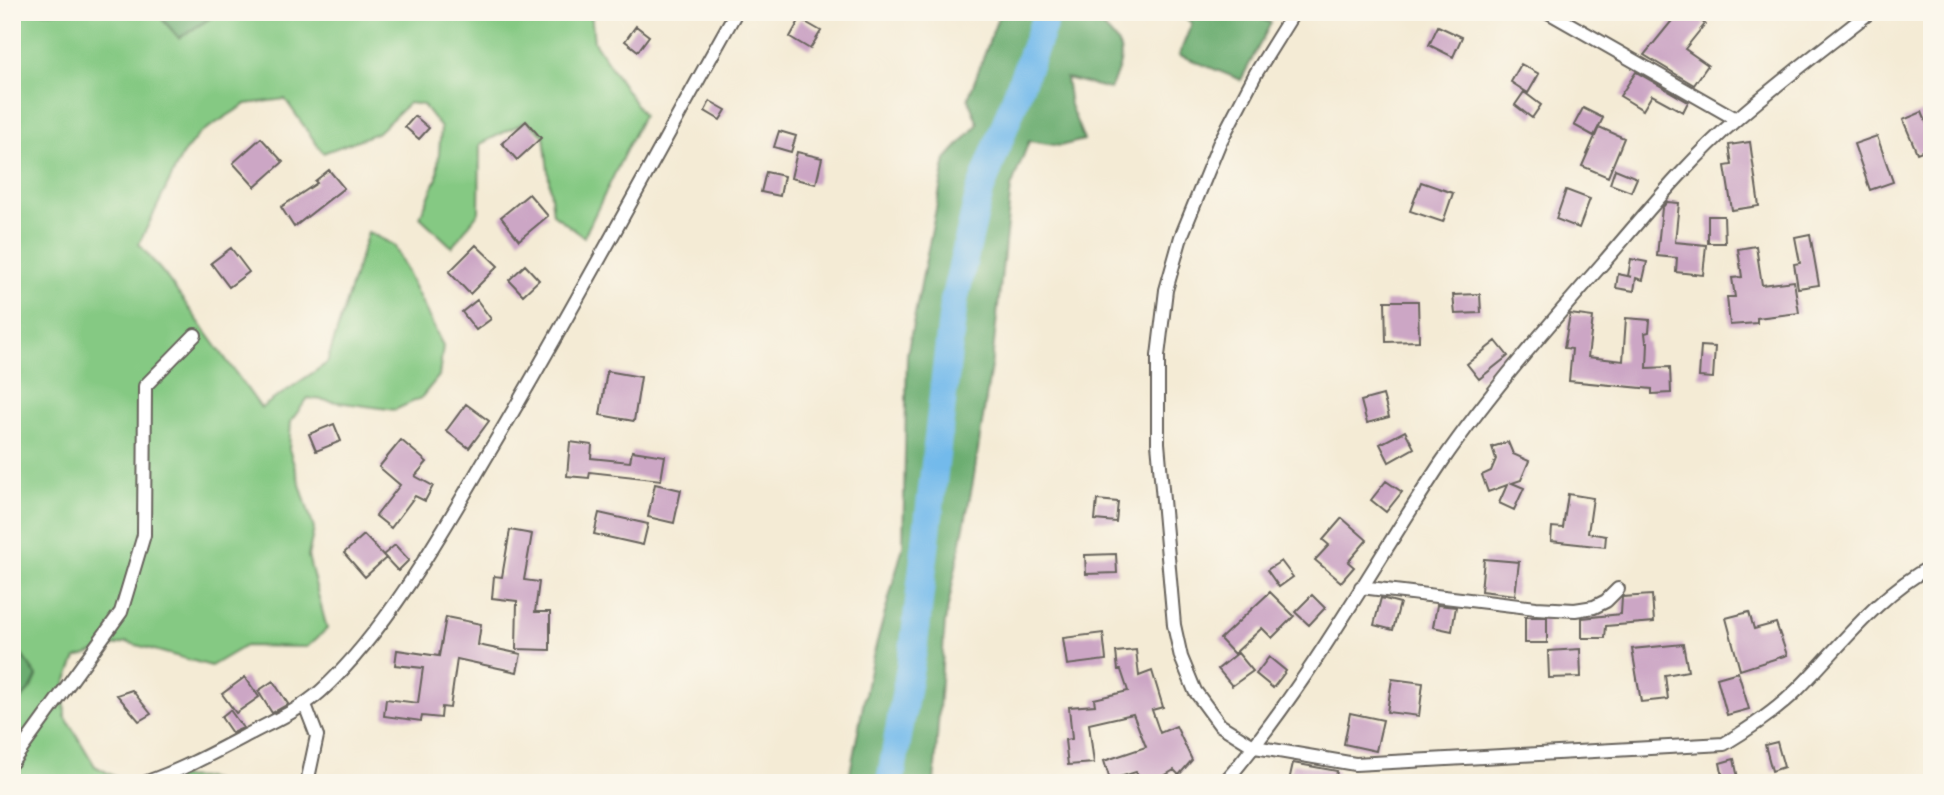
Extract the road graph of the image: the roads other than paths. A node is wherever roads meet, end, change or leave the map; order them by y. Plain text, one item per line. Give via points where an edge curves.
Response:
1 (736, 12) edge
2 (1294, 12) edge
3 (1548, 12) edge
4 (1870, 12) edge
5 (1737, 119) junction
6 (195, 335) dead end
7 (1932, 566) edge
8 (1361, 587) junction
9 (1618, 589) dead end
10 (305, 705) junction
11 (1255, 747) junction
12 (12, 762) edge
13 (144, 783) edge
14 (307, 783) edge
15 (1224, 783) edge

1 - 10 street via 587,284 459,503 364,643
2 - 11 street via 1219,144 1186,226 1166,290 1158,356 1158,443 1174,625 1181,657 1208,711 1220,725
3 - 5 street
4 - 5 street
5 - 8 street via 1684,170 1489,398
6 - 12 street via 145,386 144,535 121,612
7 - 11 street via 1887,597 1796,691 1724,744 1355,764
8 - 9 street via 1575,610 1606,601
8 - 11 street
10 - 13 street
10 - 14 street via 317,736
11 - 15 street

